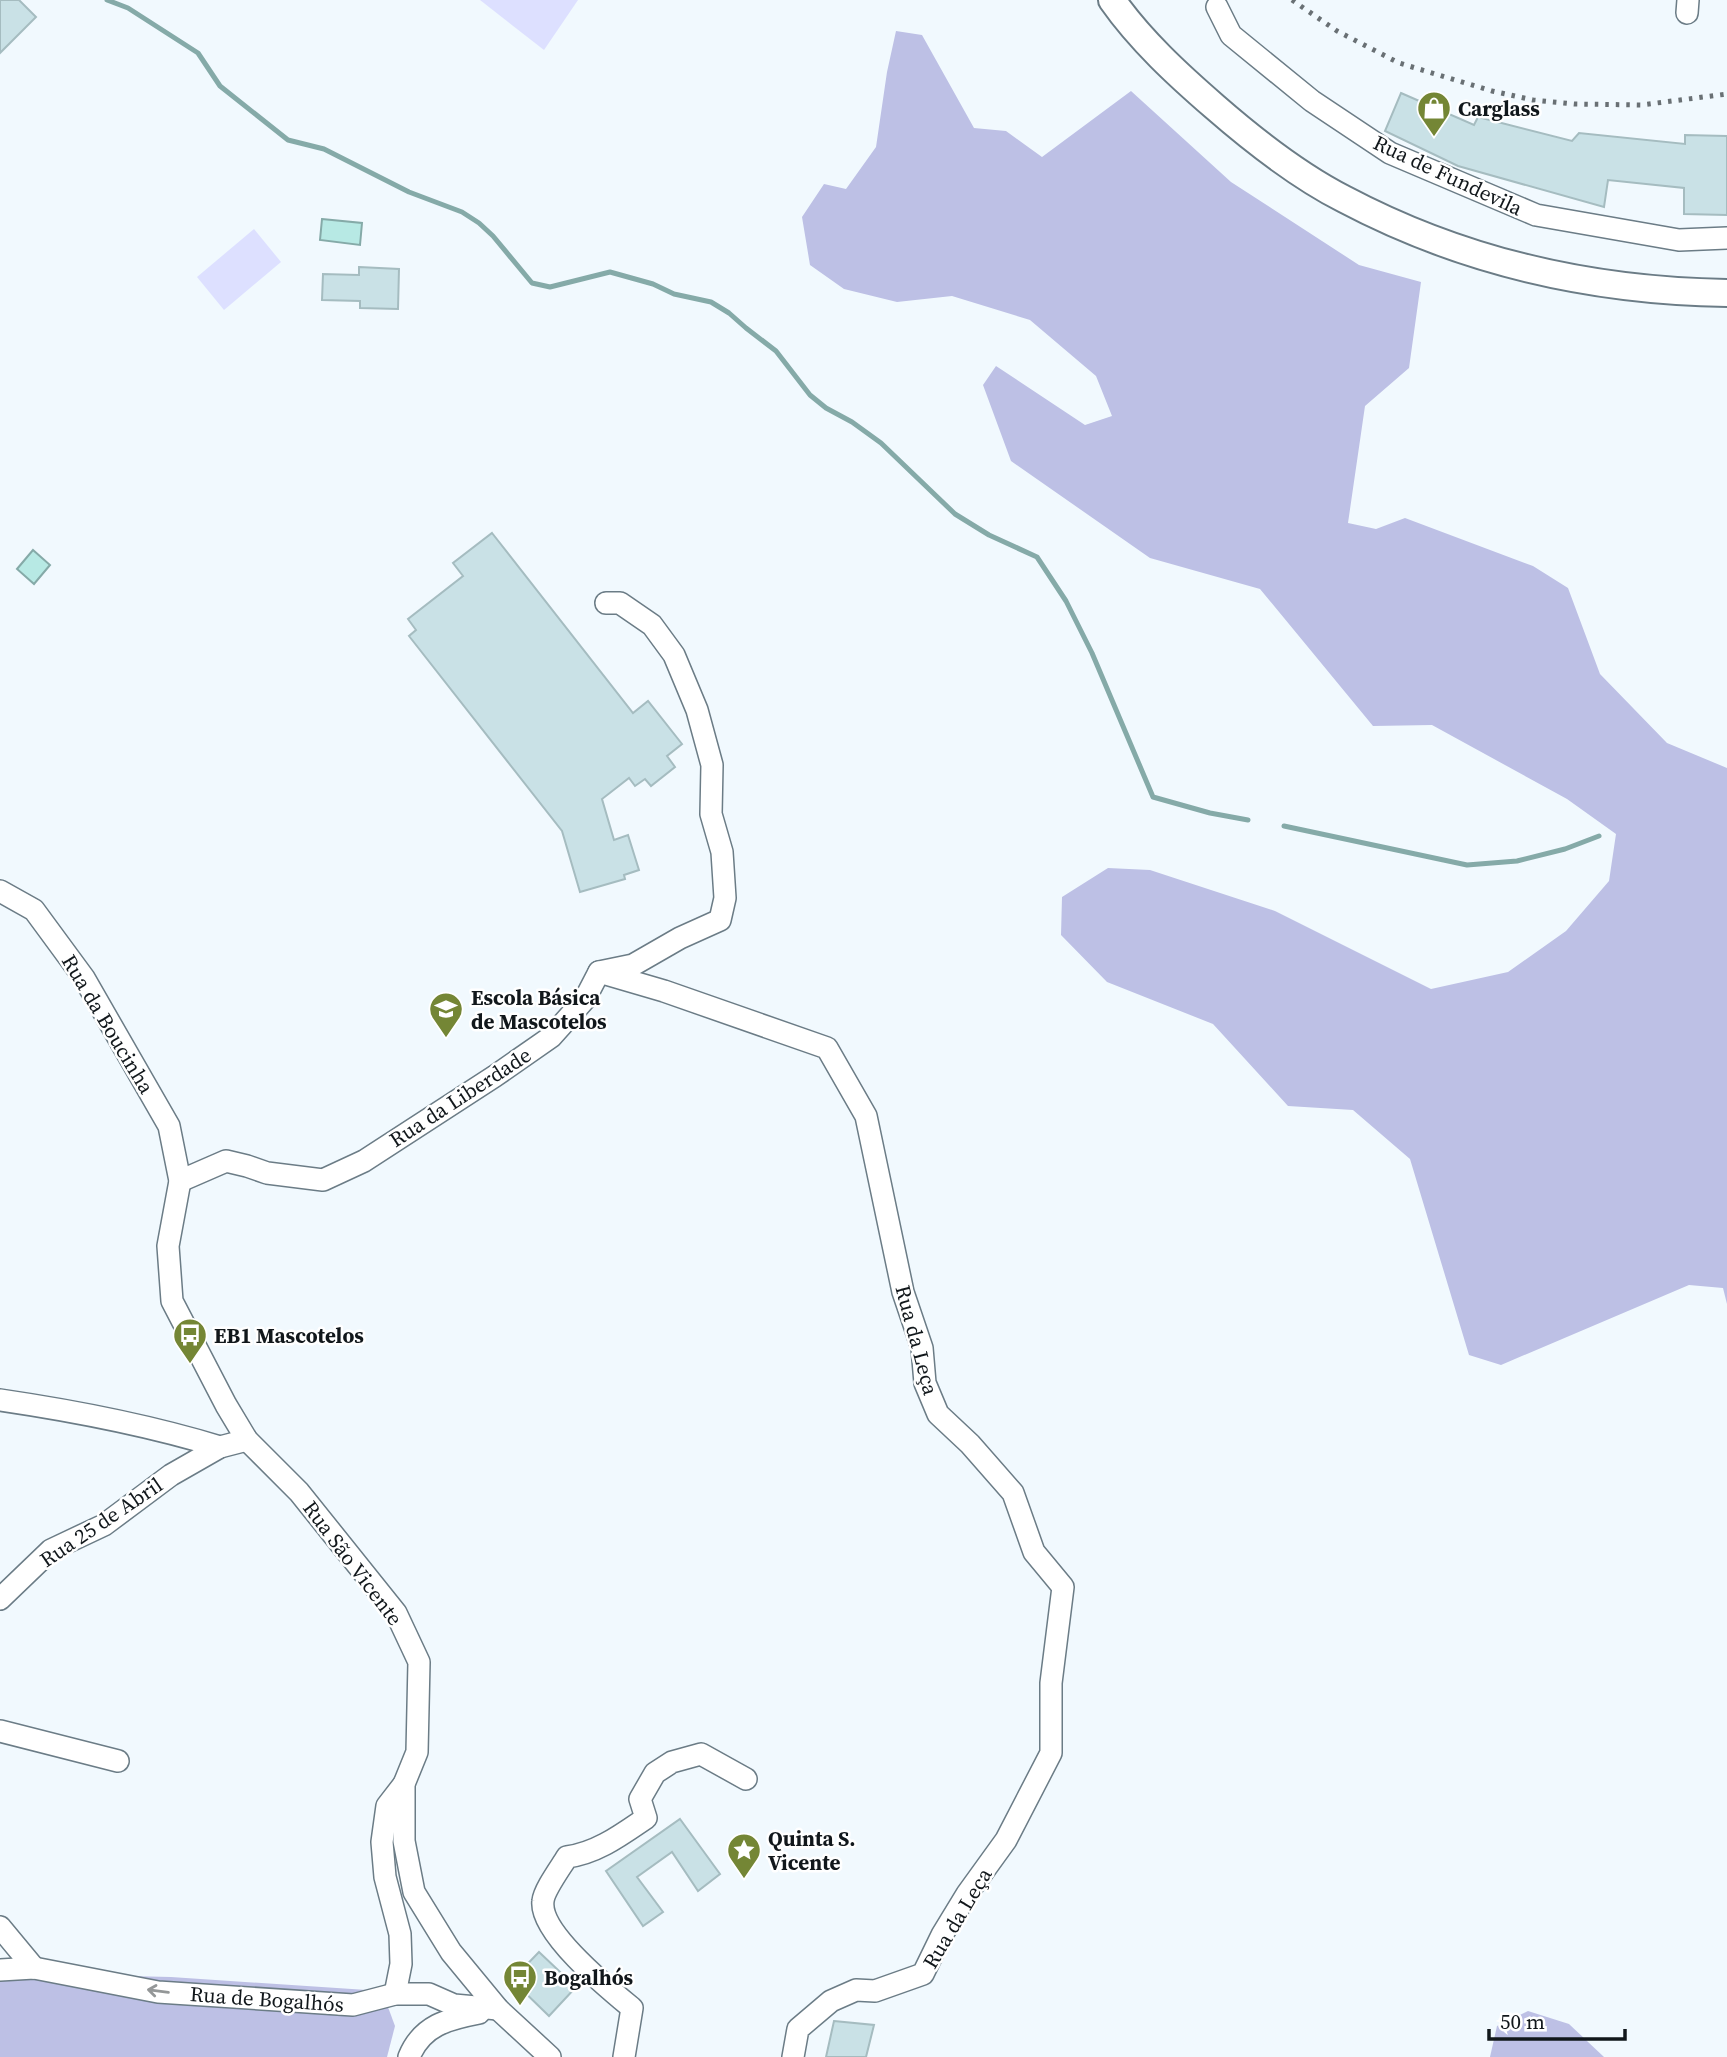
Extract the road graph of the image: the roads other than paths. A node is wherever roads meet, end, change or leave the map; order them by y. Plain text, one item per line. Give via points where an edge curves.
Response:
1 (1112, 0) edge
2 (1217, 7) dead end
3 (1727, 238) edge
4 (1727, 293) edge
5 (606, 603) dead end
6 (0, 891) edge
7 (598, 972) junction
8 (180, 1181) junction
9 (0, 1399) edge
10 (247, 1440) junction
11 (220, 1447) junction
12 (0, 1599) edge
13 (0, 1731) edge
14 (118, 1761) dead end
15 (746, 1779) dead end
16 (404, 1784) junction
17 (0, 1927) edge
18 (34, 1968) junction
19 (0, 1970) edge
20 (396, 1994) junction
21 (498, 2009) junction
22 (409, 2057) edge
23 (550, 2057) edge
24 (624, 2057) edge
25 (793, 2057) edge

1 - 4 main road via 1180,77 1246,134 1342,198 1415,234 1552,275 1621,286
2 - 3 street, Rua de Fundevila via 1231,35 1312,101 1390,153 1536,215 1679,240
5 - 7 street via 620,603 652,625 674,656 696,710 712,765 711,814 722,852 725,898 720,920 634,965
6 - 8 street, Rua da Boucinha via 34,910 84,978 169,1126
7 - 8 street, Rua da Liberdade via 585,999 551,1037 364,1161 323,1180 267,1173 226,1161
7 - 25 street, Rua da Leça via 827,1048 866,1116 903,1292 922,1348 925,1383 933,1404 1013,1493 1034,1552 1063,1587 1051,1683 1051,1753 1006,1840 967,1894 923,1975 875,1991 856,1990 831,2001 798,2029
8 - 10 street, Rua São Vicente via 168,1246 172,1301
9 - 11 street via 74,1410
10 - 11 street, Rua 25 de Abril
10 - 16 street, Rua São Vicente via 299,1492 396,1613 419,1662 416,1752
11 - 12 street, Rua 25 de Abril via 171,1475 104,1525 51,1550
13 - 14 street
15 - 24 street via 701,1754 672,1762 654,1773 640,1799 646,1818 585,1855 567,1857 543,1900 546,1919 574,1956 632,2008
16 - 20 street via 387,1806 382,1842 385,1877 400,1934
16 - 21 street, Rua São Vicente via 404,1841 414,1892 450,1952
17 - 18 street
18 - 19 street, Rua de Bogalhós
20 -> 18 street, Rua de Bogalhós via 353,2005 158,1992
20 - 21 street, Rua de Bogalhós via 429,1994 454,2005
21 - 22 street via 451,2018 429,2030 415,2043
21 - 23 street, Rua São Vicente

